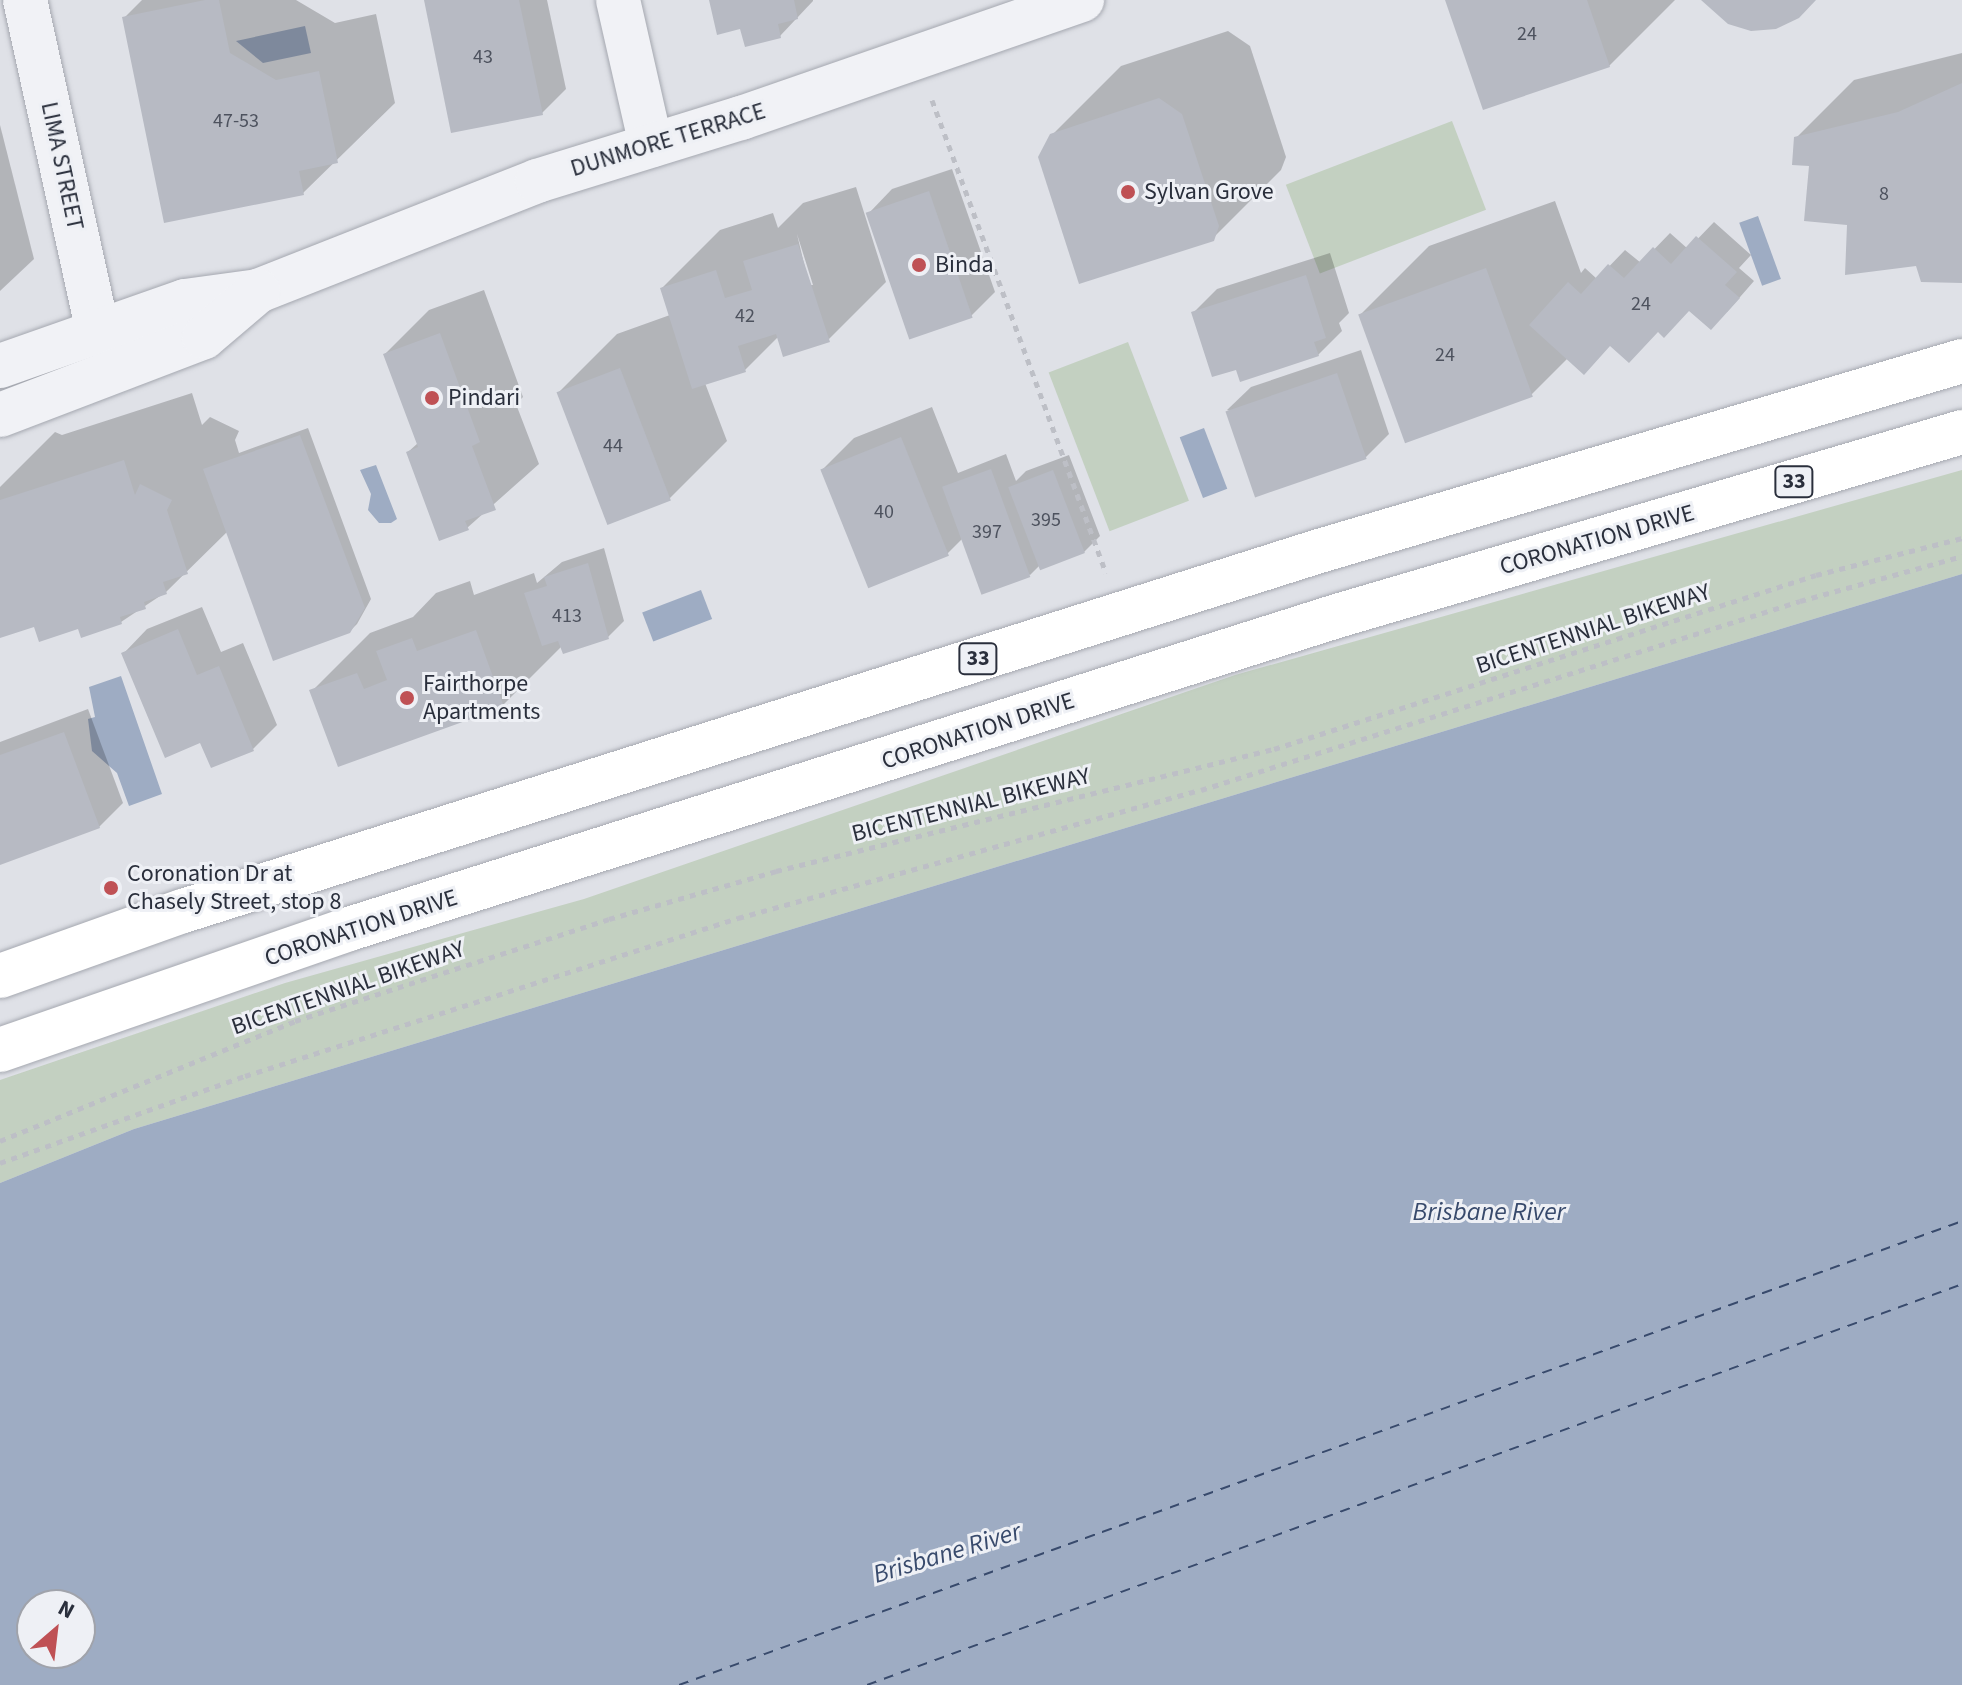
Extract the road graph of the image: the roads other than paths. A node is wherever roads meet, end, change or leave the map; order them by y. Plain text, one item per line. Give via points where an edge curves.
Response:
1 (25, 0) edge
2 (618, 0) edge
3 (1082, 0) edge
4 (651, 145) junction
5 (258, 291) junction
6 (98, 331) junction
7 (1962, 361) edge
8 (0, 366) edge
9 (0, 415) edge
10 (1962, 432) edge
11 (0, 976) edge
12 (0, 1050) edge

1 - 6 street, LIMA STREET
2 - 4 street
3 - 4 street, DUNMORE TERRACE
4 - 5 street, DUNMORE TERRACE via 537,181
5 - 6 street, DUNMORE TERRACE via 185,301
5 - 9 street, DUNMORE TERRACE via 204,337
6 - 8 street, DUNMORE TERRACE
7 - 11 highway, 33 via 1316,552 183,911
10 - 12 highway, CORONATION DRIVE / 33 via 1337,616 349,929

